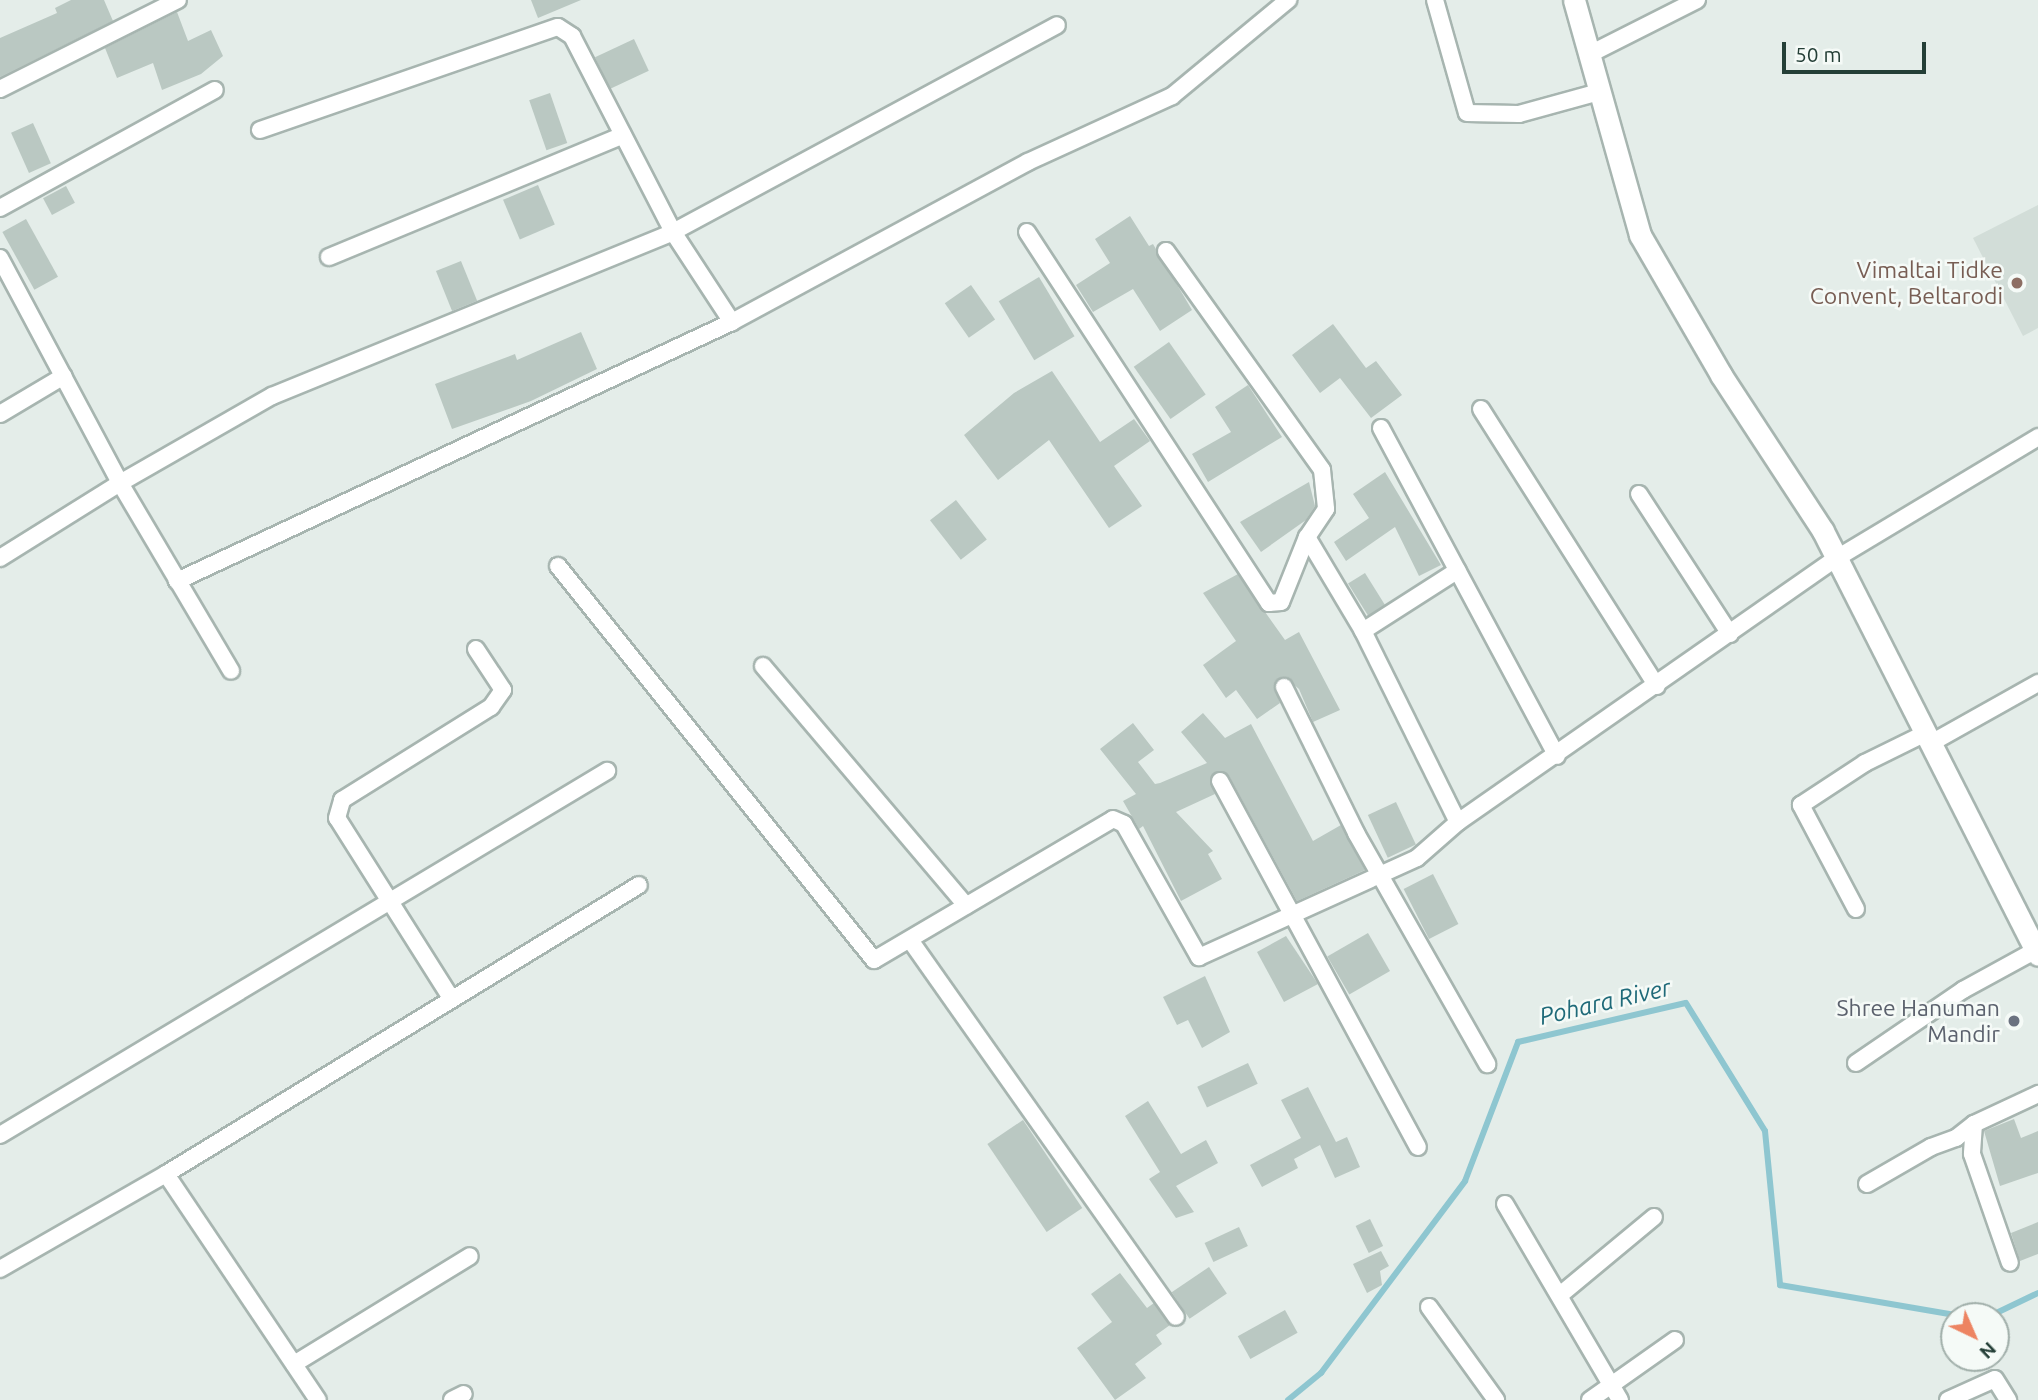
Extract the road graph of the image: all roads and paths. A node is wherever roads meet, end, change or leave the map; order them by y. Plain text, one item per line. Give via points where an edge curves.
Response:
1 (178, 0) edge
2 (1288, 0) edge
3 (1435, 0) edge
4 (1574, 0) edge
5 (1697, 0) edge
6 (1057, 25) dead end
7 (1588, 55) junction
8 (0, 89) edge
9 (215, 90) dead end
10 (1599, 92) junction
11 (260, 130) dead end
12 (623, 135) junction
13 (0, 208) edge
14 (673, 232) junction
15 (1027, 232) dead end
16 (1166, 251) dead end
17 (329, 257) dead end
18 (0, 258) edge
19 (732, 322) junction
20 (64, 376) junction
21 (1481, 409) dead end
22 (0, 414) edge
23 (1381, 428) dead end
24 (2038, 437) edge
25 (120, 483) junction
26 (1639, 494) dead end
27 (1307, 537) junction
28 (0, 558) edge
29 (1837, 558) junction
30 (558, 566) dead end
31 (1457, 571) junction
32 (177, 580) junction
33 (1363, 631) junction
34 (1730, 634) junction
35 (477, 649) dead end
36 (763, 666) dead end
37 (231, 671) dead end
38 (2038, 683) edge
39 (1657, 685) junction
40 (1284, 687) dead end
41 (1928, 738) junction
42 (1557, 756) junction
43 (607, 771) dead end
44 (1220, 780) dead end
45 (1458, 822) junction
46 (1382, 875) junction
47 (639, 885) dead end
48 (392, 904) junction
49 (966, 905) junction
50 (1856, 909) dead end
51 (1294, 916) junction
52 (910, 940) junction
53 (2037, 952) edge
54 (451, 998) junction
55 (1856, 1063) dead end
56 (1488, 1064) dead end
57 (2038, 1094) edge
58 (1974, 1124) junction
59 (0, 1135) edge
60 (1418, 1147) dead end
61 (166, 1174) junction
62 (1867, 1184) dead end
63 (1505, 1205) dead end
64 (1654, 1217) dead end
65 (470, 1256) dead end
66 (2010, 1263) dead end
67 (0, 1269) edge
68 (1560, 1295) junction
69 (1429, 1307) dead end
70 (1176, 1317) dead end
71 (1675, 1340) dead end
72 (294, 1364) junction
73 (1610, 1386) junction
74 (318, 1400) edge
75 (1496, 1400) edge
76 (1590, 1400) edge
77 (1620, 1400) edge
78 (1948, 1400) edge
79 (2008, 1400) edge

1 - 8 street
2 - 19 street via 1172,96 1028,162
3 - 10 street via 1467,113 1519,114
4 - 7 street
5 - 7 street
6 - 14 street
7 - 10 street
9 - 13 street
10 - 29 street via 1640,235 1721,375
11 - 12 street via 558,27 572,36
12 - 14 street
12 - 17 street
14 - 19 street
14 - 25 street via 272,396
15 - 27 street via 1269,603 1281,602
16 - 27 street via 1322,470 1326,509
18 - 20 street
19 - 32 street
20 - 22 street
20 - 25 street
21 - 39 street
23 - 31 street
24 - 29 street
25 - 28 street
25 - 32 street
26 - 34 street
27 - 33 street
29 - 34 street
29 - 41 street
30 - 52 street via 874,960
31 - 33 street
31 - 42 street
32 - 37 street
33 - 45 street
34 - 39 street
35 - 48 street via 503,690 491,707 342,800 337,818
36 - 49 street
38 - 41 street
39 - 42 street
40 - 46 street
41 - 50 street via 1865,762 1801,805
41 - 53 street
42 - 45 street
43 - 48 street
44 - 51 street
45 - 46 street via 1418,858
46 - 51 street
46 - 56 street
47 - 54 street
48 - 54 street
48 - 59 street
49 - 51 street via 1113,819 1124,824 1199,957
49 - 52 street
51 - 60 street
52 - 70 street
53 - 55 street via 1963,990
54 - 61 street
57 - 58 street
58 - 62 street
58 - 66 street via 1972,1154
61 - 67 street
61 - 72 street
63 - 68 street
64 - 68 street
65 - 72 street
68 - 73 street
69 - 75 street
71 - 73 street
72 - 74 street
73 - 76 street
73 - 77 street
78 - 79 street via 1995,1379

